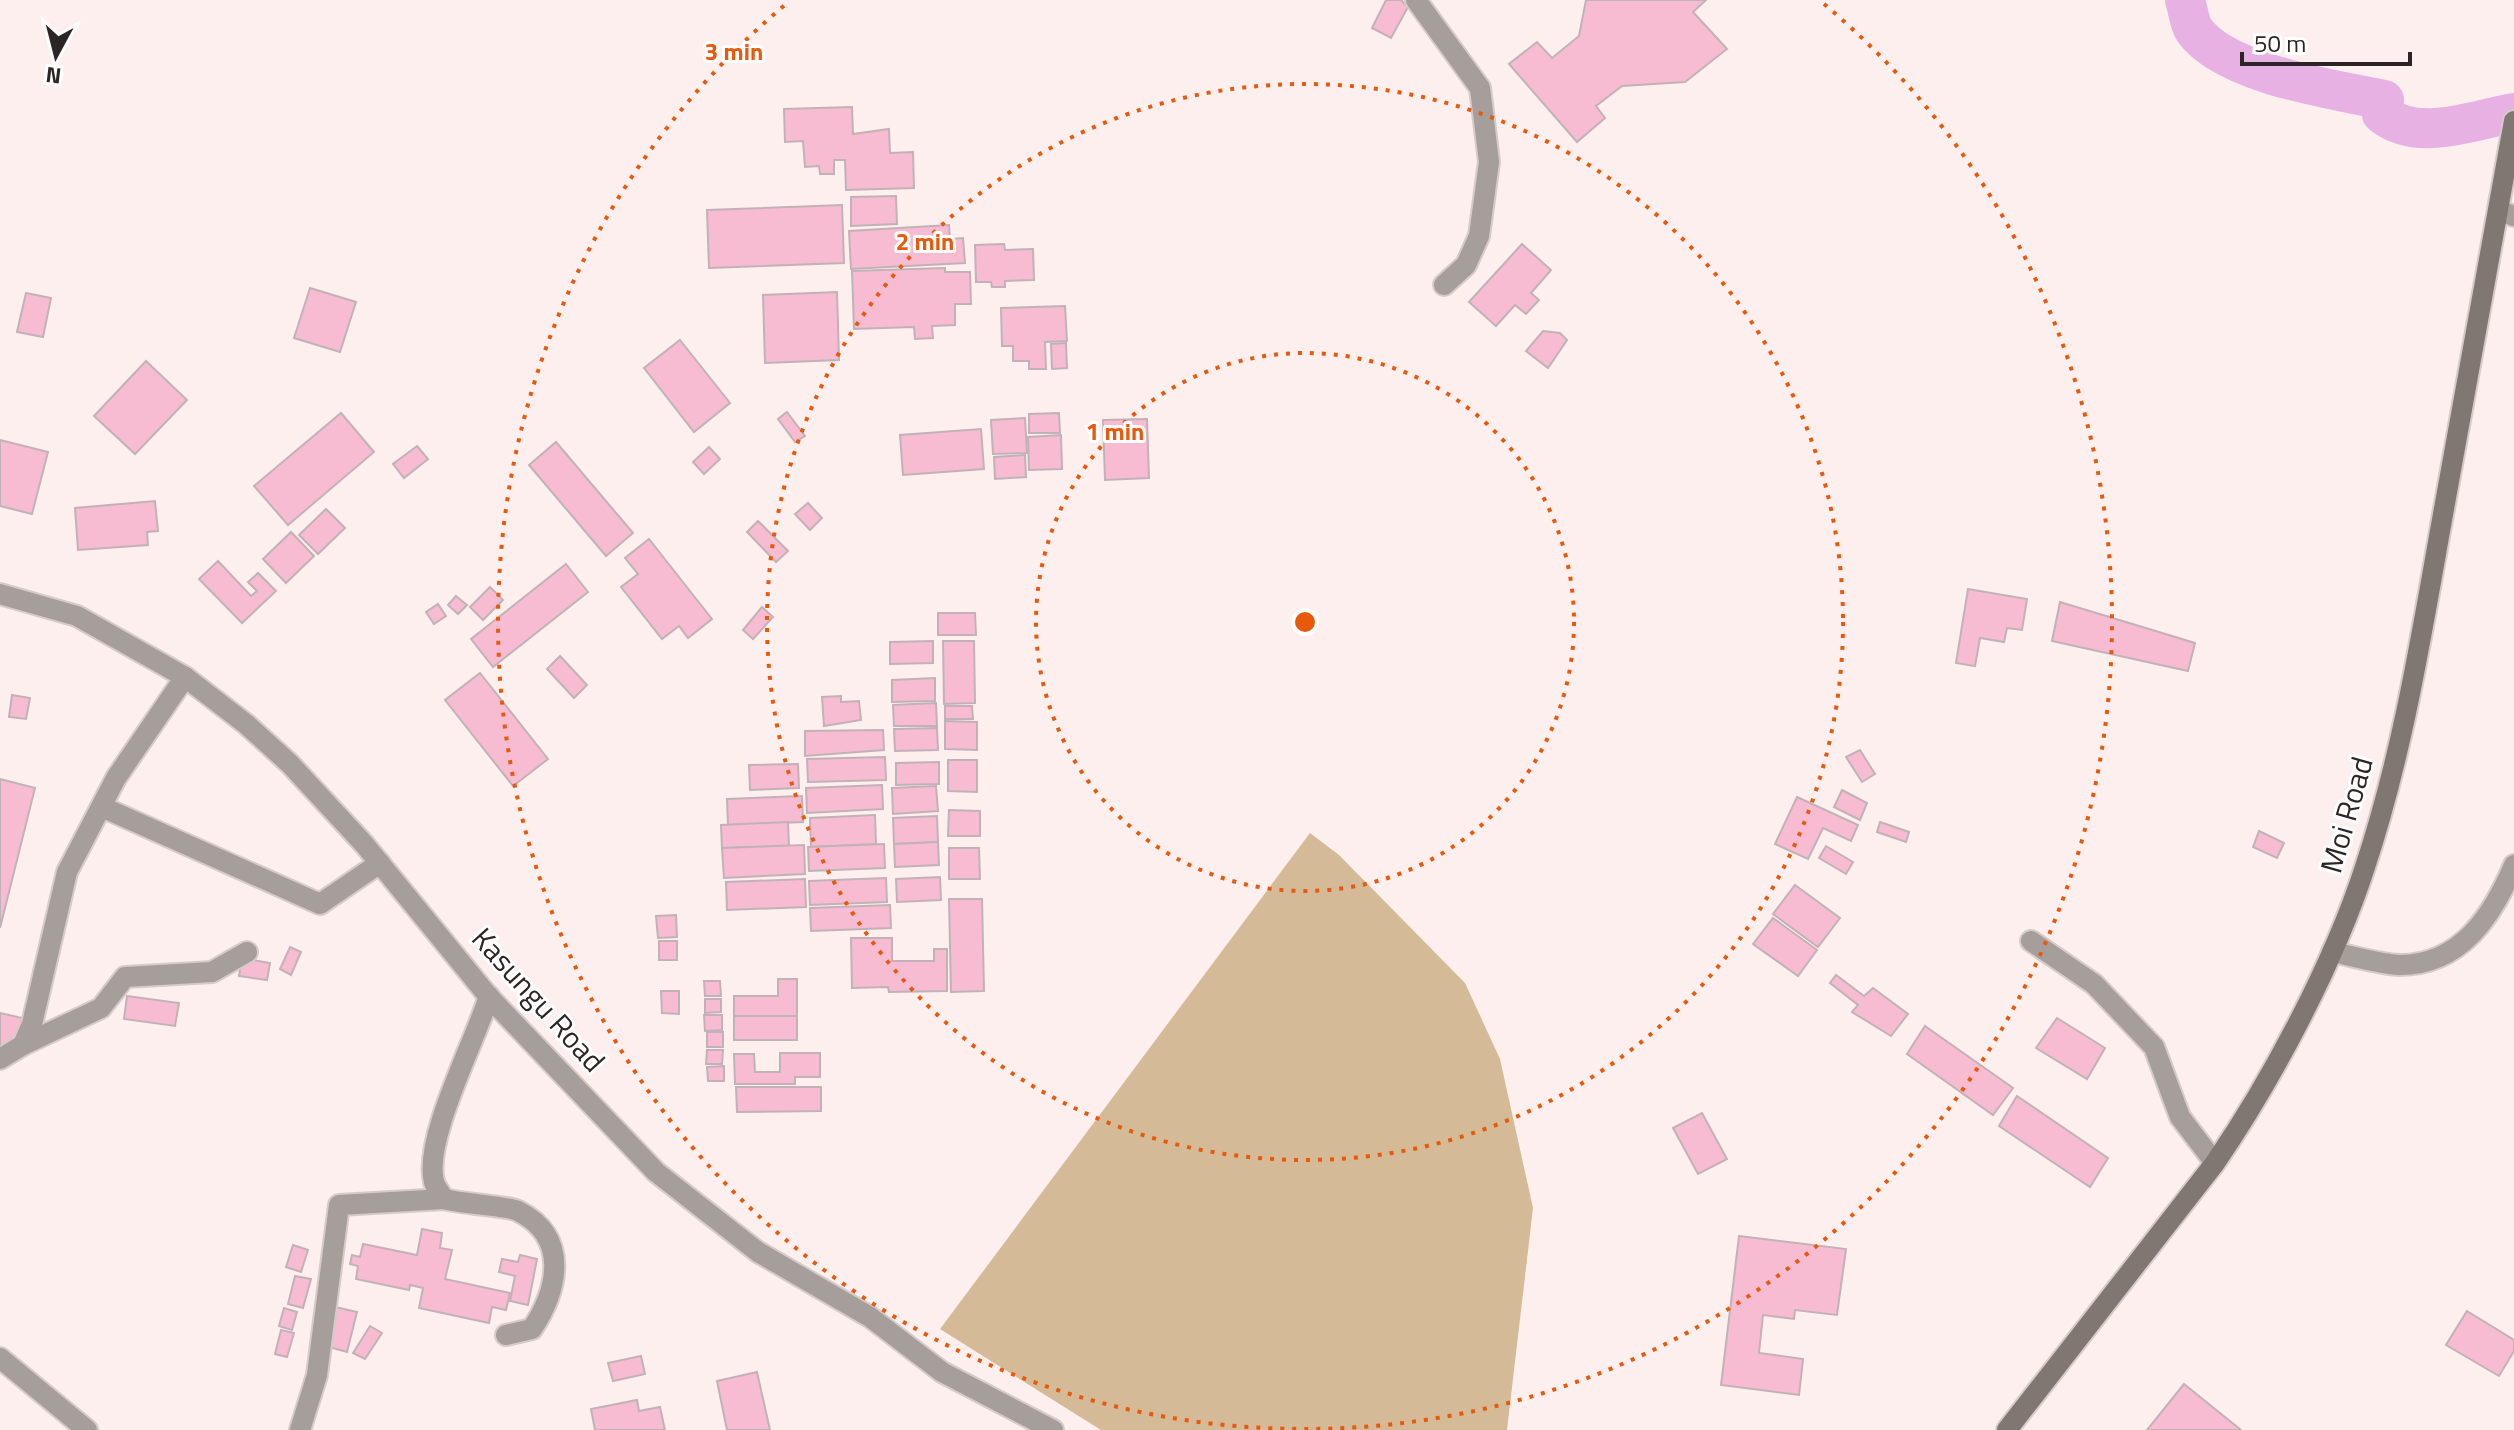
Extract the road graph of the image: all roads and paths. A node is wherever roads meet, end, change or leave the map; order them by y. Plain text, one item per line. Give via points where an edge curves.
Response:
1 (1416, 0) edge
2 (2514, 123) edge
3 (2507, 214) edge
4 (1444, 285) dead end
5 (0, 594) edge
6 (185, 677) junction
7 (102, 807) junction
8 (380, 863) junction
9 (2514, 865) edge
10 (2031, 941) dead end
11 (247, 952) dead end
12 (2332, 952) junction
13 (489, 996) junction
14 (23, 1045) junction
15 (0, 1059) edge
16 (2215, 1163) junction
17 (444, 1199) junction
18 (506, 1335) dead end
19 (0, 1358) edge
20 (87, 1430) edge
21 (300, 1430) edge
22 (1053, 1430) edge
23 (2007, 1430) edge

1 - 4 street via 1480,88 1489,162 1479,236 1466,265
2 - 3 main road, Moi Road
3 - 12 main road, Moi Road via 2389,788
5 - 6 street, Kasungu Road via 77,616
6 - 7 street
6 - 8 street, Kasungu Road via 290,764
7 - 8 street via 320,904
7 - 14 street via 67,872
8 - 13 street, Kasungu Road
9 - 12 street via 2498,905 2471,936 2428,963 2397,965
10 - 16 street via 2094,984 2154,1047 2180,1117
11 - 14 street via 212,972 125,977 101,1008
12 - 16 main road, Moi Road via 2245,1119
13 - 17 street via 444,1116 434,1182
13 - 22 street, Kasungu Road via 656,1172 758,1252 870,1317 942,1372
14 - 15 street
16 - 23 main road, Moi Road
17 - 18 street via 516,1210 551,1246 556,1263 543,1313 532,1329
17 - 21 street via 339,1205 317,1375
19 - 20 street

